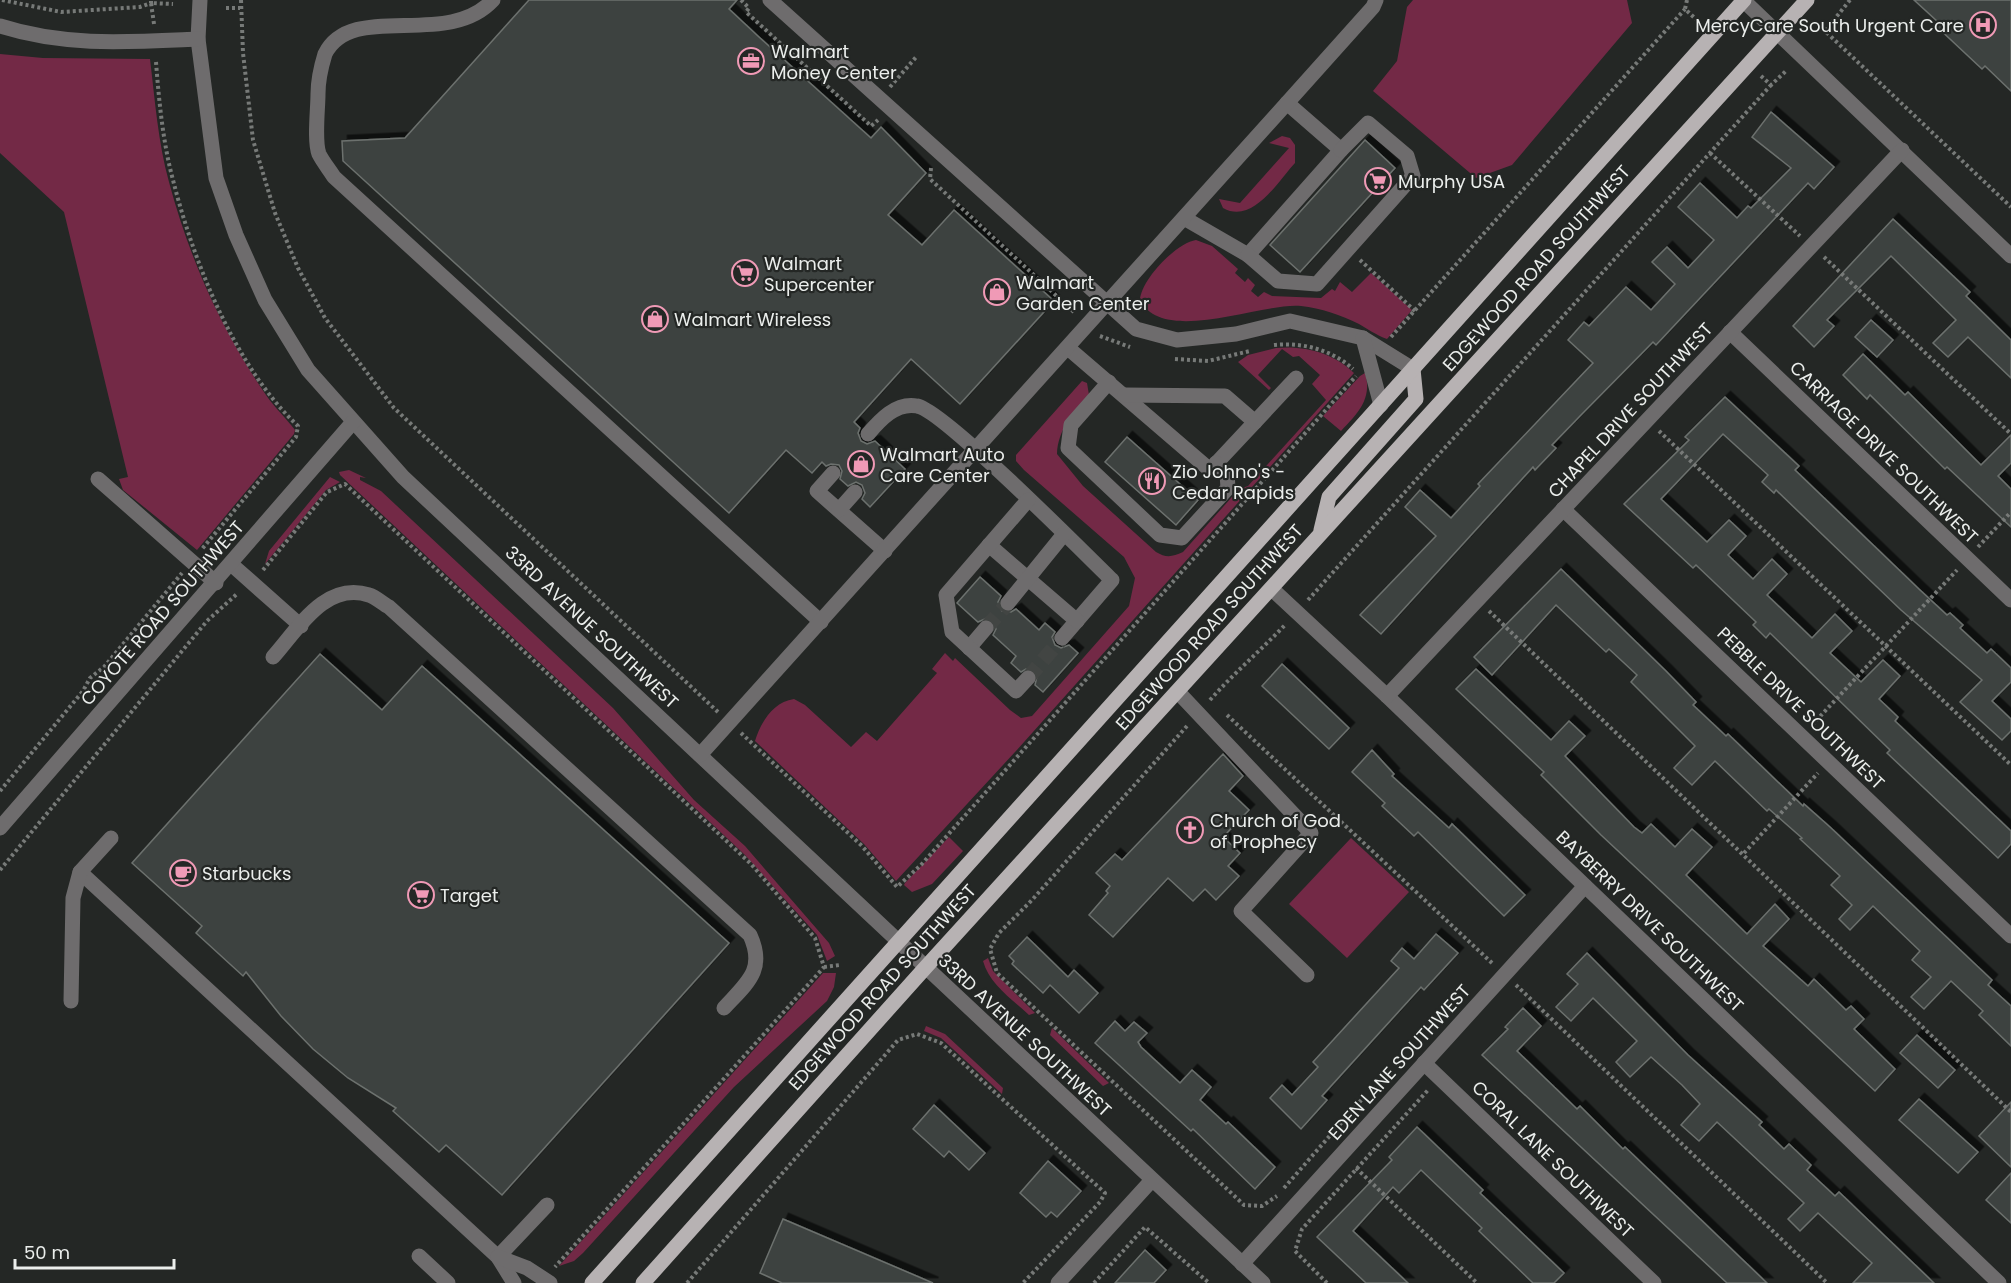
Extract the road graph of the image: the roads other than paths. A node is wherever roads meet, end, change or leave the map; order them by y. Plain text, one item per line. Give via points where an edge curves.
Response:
1 (200, 0) edge
2 (493, 0) edge
3 (770, 0) edge
4 (1376, 0) edge
5 (1744, 0) edge
6 (1807, 0) edge
7 (0, 26) edge
8 (1777, 32) junction
9 (198, 39) junction
10 (1287, 103) junction
11 (1341, 150) junction
12 (1902, 150) junction
13 (1184, 218) junction
14 (1248, 255) junction
15 (2011, 256) edge
16 (1107, 304) junction
17 (1730, 332) junction
18 (1363, 338) junction
19 (1068, 348) junction
20 (1413, 369) junction
21 (1296, 378) dead end
22 (1109, 382) junction
23 (1125, 395) junction
24 (1381, 405) junction
25 (353, 422) junction
26 (1255, 422) junction
27 (868, 434) dead end
28 (976, 450) junction
29 (1216, 463) junction
30 (833, 473) dead end
31 (98, 480) dead end
32 (855, 492) dead end
33 (1028, 500) junction
34 (1563, 509) junction
35 (838, 510) junction
36 (1320, 533) junction
37 (1064, 534) junction
38 (989, 545) junction
39 (885, 550) junction
40 (231, 564) junction
41 (1029, 579) junction
42 (216, 583) junction
43 (1272, 589) junction
44 (2011, 600) edge
45 (1008, 603) tunnel mouth
46 (1077, 621) junction
47 (820, 622) junction
48 (302, 626) junction
49 (986, 628) tunnel mouth
50 (1062, 638) tunnel mouth
51 (969, 648) junction
52 (273, 657) dead end
53 (1028, 678) tunnel mouth
54 (1178, 692) junction
55 (1387, 696) junction
56 (700, 755) junction
57 (0, 828) edge
58 (111, 838) dead end
59 (80, 872) junction
60 (1585, 886) junction
61 (2011, 936) edge
62 (898, 944) junction
63 (925, 968) junction
64 (1307, 975) dead end
65 (71, 1001) dead end
66 (724, 1008) dead end
67 (1424, 1063) junction
68 (1152, 1180) junction
69 (547, 1205) dead end
70 (419, 1256) dead end
71 (498, 1257) junction
72 (1242, 1264) junction
73 (547, 1281) edge
74 (448, 1283) edge
75 (514, 1283) edge
76 (592, 1283) edge
77 (643, 1283) edge
78 (1058, 1283) edge
79 (1263, 1283) edge
80 (1654, 1283) edge
81 (1999, 1283) edge

1 - 9 street, 33RD AVENUE SOUTHWEST
2 - 47 street via 487,7 462,17 436,21 361,17 338,30 326,51 318,87 318,152 334,177
3 - 16 street
4 - 10 street
5 - 8 street
5 - 20 main road, EDGEWOOD ROAD SOUTHWEST
6 - 8 main road, EDGEWOOD ROAD SOUTHWEST
7 - 9 street via 30,36 92,43
8 - 12 street
8 - 36 main road, EDGEWOOD ROAD SOUTHWEST
9 - 25 street, 33RD AVENUE SOUTHWEST via 216,178 236,235 265,300 308,370
10 - 11 street
10 - 13 street
11 - 14 street
11 - 14 street via 1368,123 1407,156 1413,176 1317,284 1278,281
12 - 15 street
12 - 17 street, CHAPEL DRIVE SOUTHWEST
13 - 14 street
13 - 16 street
16 - 18 street via 1136,329 1177,340 1236,334 1290,321
16 - 19 street
17 - 34 street, CHAPEL DRIVE SOUTHWEST
17 - 44 street, CARRIAGE DRIVE SOUTHWEST
18 - 20 street
18 - 24 street
19 - 22 street
19 - 28 street
20 - 24 main road, EDGEWOOD ROAD SOUTHWEST
20 - 36 main road via 1416,399 1329,497
21 - 26 street
22 - 23 street
22 - 29 street via 1071,425 1068,448 1160,535 1182,538 1228,488 1227,474
23 - 26 street via 1225,396
23 - 29 street via 1210,470
24 - 62 main road, EDGEWOOD ROAD SOUTHWEST
25 - 40 street, COYOTE ROAD SOUTHWEST
25 - 56 street, 33RD AVENUE SOUTHWEST via 403,477
26 - 29 street
27 - 28 street via 894,410 905,405 918,406 930,411
28 - 33 street
28 - 39 street
30 - 35 street via 817,491
31 - 42 street
32 - 35 street
33 - 37 street
33 - 38 street
34 - 55 street, CHAPEL DRIVE SOUTHWEST
34 - 61 street, PEBBLE DRIVE SOUTHWEST
35 - 39 street
36 - 43 main road, EDGEWOOD ROAD SOUTHWEST
37 - 41 street
37 - 46 street via 1112,580
38 - 41 street
38 - 51 street via 946,595 952,632
39 - 47 street
40 - 42 street, COYOTE ROAD SOUTHWEST
40 - 48 street
41 - 45 street
41 - 46 street
42 - 57 street, COYOTE ROAD SOUTHWEST
43 - 54 main road, EDGEWOOD ROAD SOUTHWEST
43 - 55 street, BAYBERRY DRIVE SOUTHWEST
46 - 50 street
47 - 56 street
48 - 52 street
48 - 66 street via 325,599 342,593 370,595 389,607 750,935 757,951 756,969
49 - 51 street
51 - 53 street via 1016,691
54 - 63 main road, EDGEWOOD ROAD SOUTHWEST
54 - 64 street via 1311,832 1241,911
55 - 60 street, BAYBERRY DRIVE SOUTHWEST
56 - 62 street, 33RD AVENUE SOUTHWEST
58 - 59 street
59 - 65 street via 73,898
59 - 71 street
60 - 67 street, EDEN LANE SOUTHWEST
60 - 81 street, BAYBERRY DRIVE SOUTHWEST
62 - 63 street, 33RD AVENUE SOUTHWEST
62 - 76 main road, EDGEWOOD ROAD SOUTHWEST
63 - 68 street, 33RD AVENUE SOUTHWEST
63 - 77 main road, EDGEWOOD ROAD SOUTHWEST
67 - 72 street, EDEN LANE SOUTHWEST
67 - 80 street, CORAL LANE SOUTHWEST
68 - 72 street, 33RD AVENUE SOUTHWEST
68 - 78 street
69 - 71 street
70 - 74 street
71 - 73 street
71 - 75 street
72 - 79 street, 33RD AVENUE SOUTHWEST

